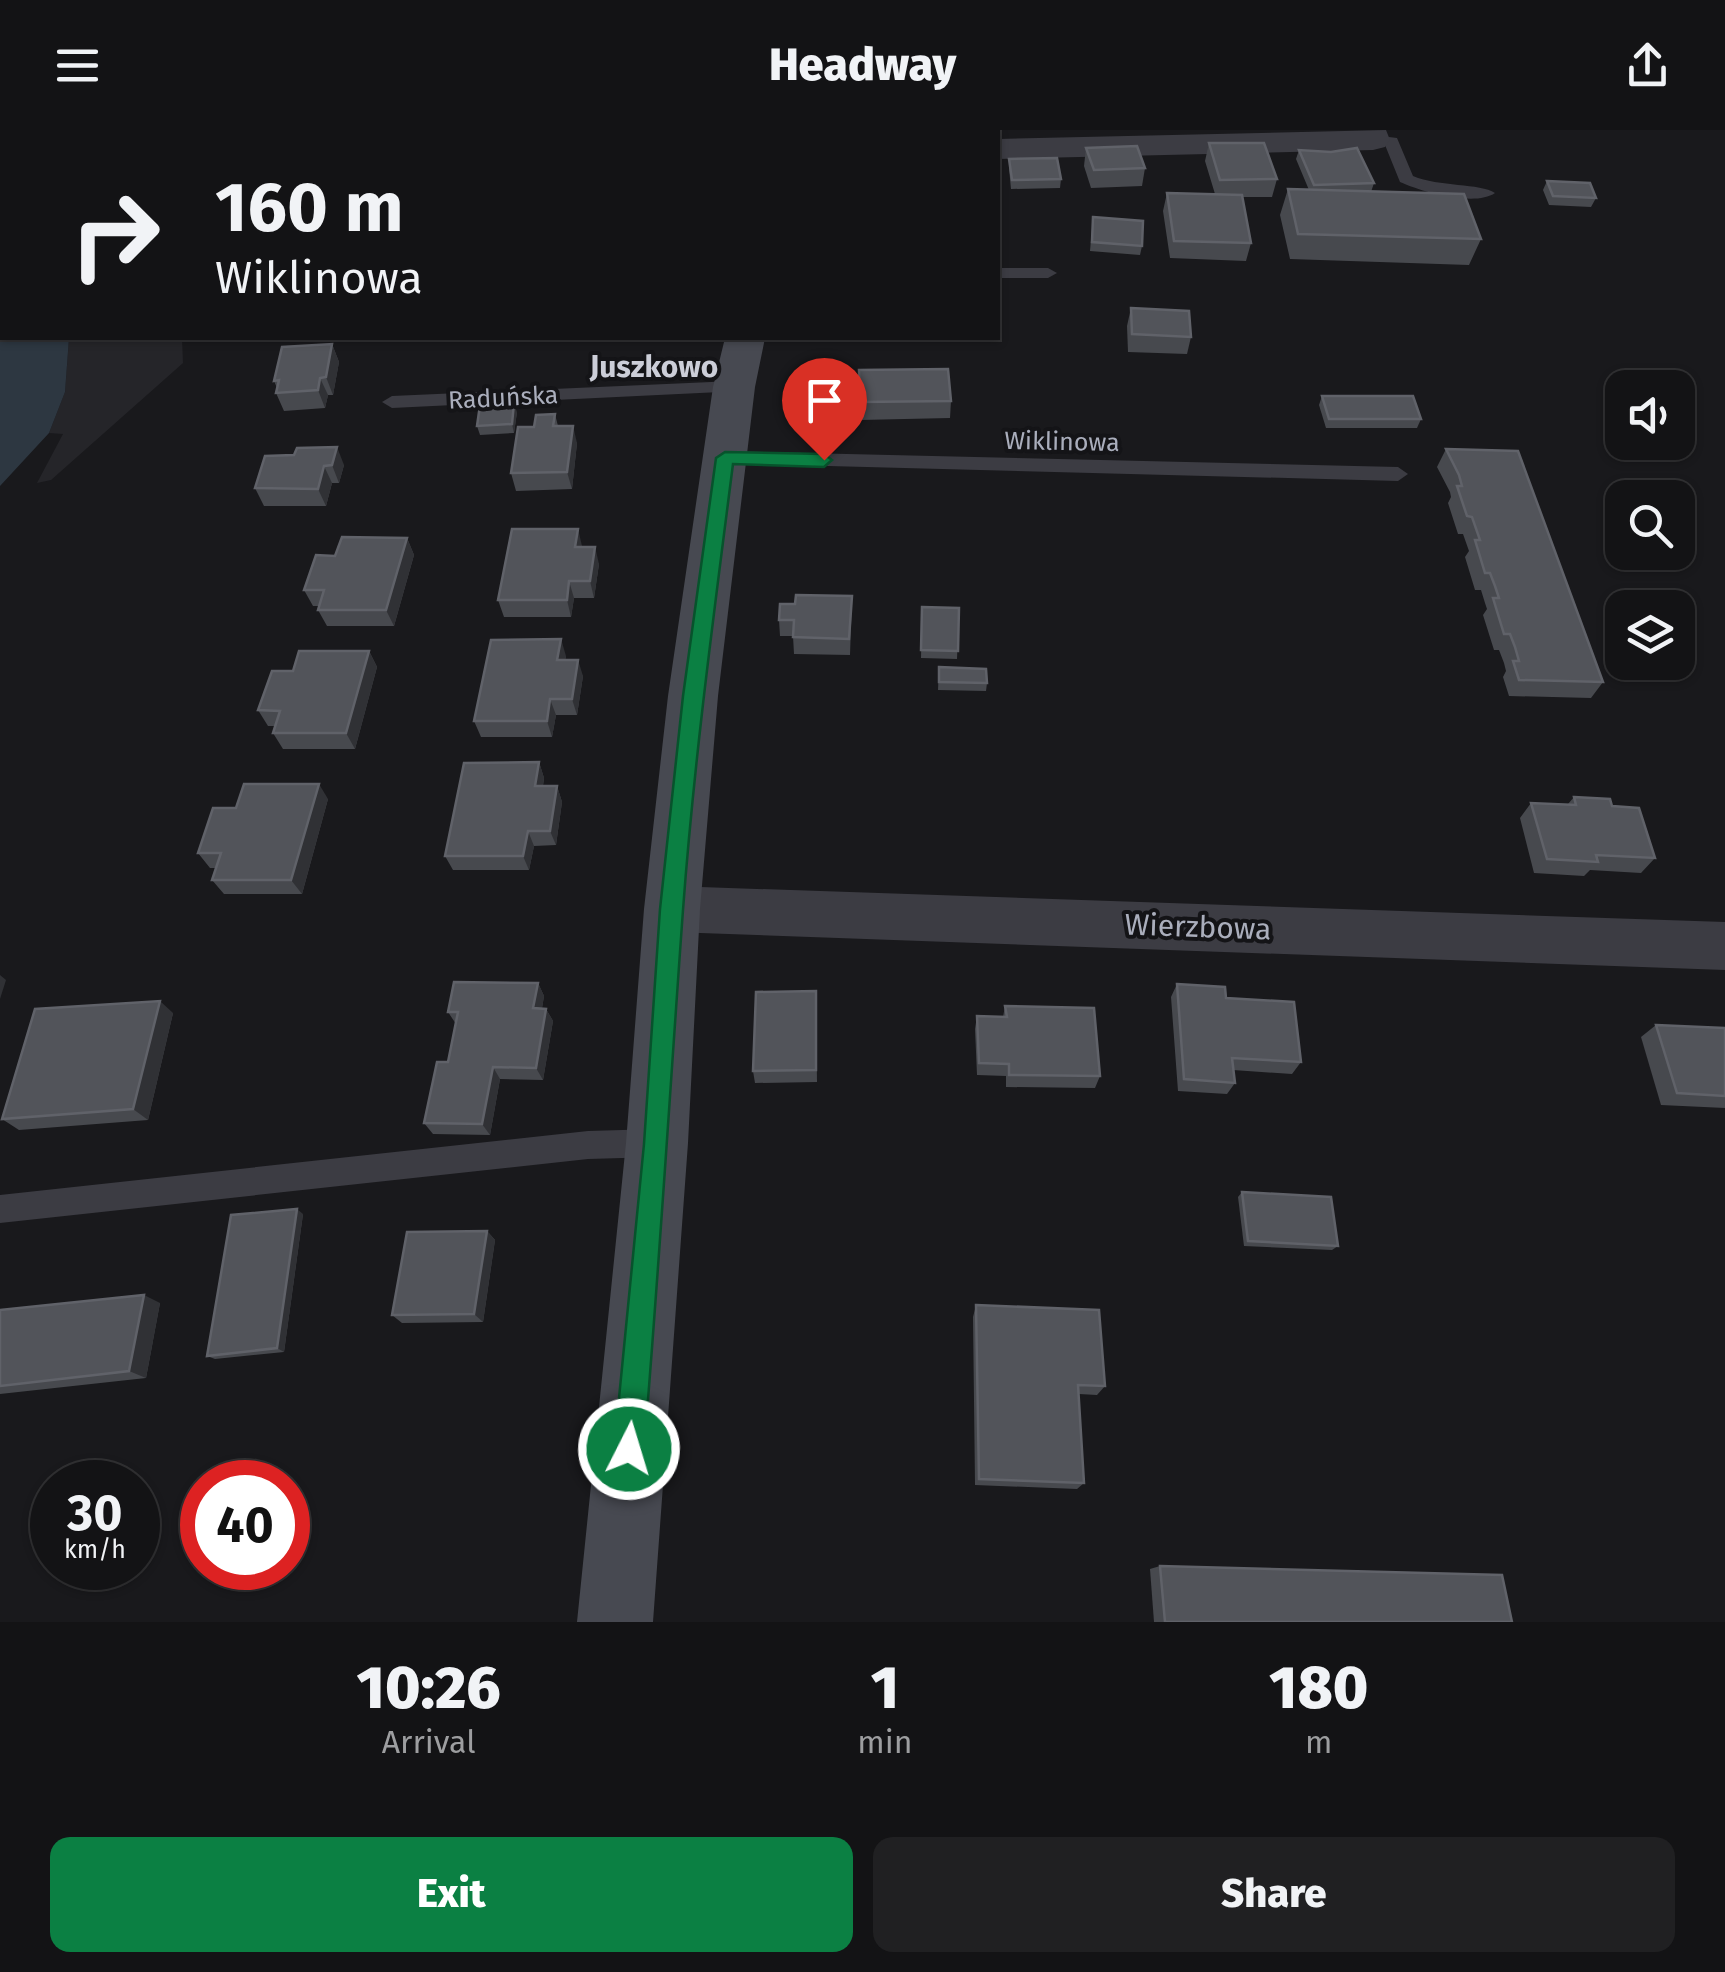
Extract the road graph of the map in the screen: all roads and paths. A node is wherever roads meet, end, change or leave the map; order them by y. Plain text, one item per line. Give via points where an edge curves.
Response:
1 (1371, 135) edge
2 (1000, 149) edge
3 (1487, 193) dead end
4 (1048, 273) dead end
5 (1000, 274) edge
6 (740, 362) edge
7 (392, 402) dead end
8 (725, 458) junction
9 (1398, 474) dead end
10 (672, 909) junction
11 (1725, 946) edge
12 (657, 1144) junction
13 (0, 1209) edge
14 (614, 1622) edge

1 - 2 street
1 - 3 lane via 1391,141 1406,179 1431,190
4 - 5 lane
6 - 7 lane, Raduńska
6 - 8 street, Raduńska
8 - 9 lane, Wiklinowa
8 - 10 street, Raduńska
10 - 11 street, Wierzbowa
10 - 12 street, Raduńska
12 - 13 lane via 588,1144
12 - 14 street, Raduńska

